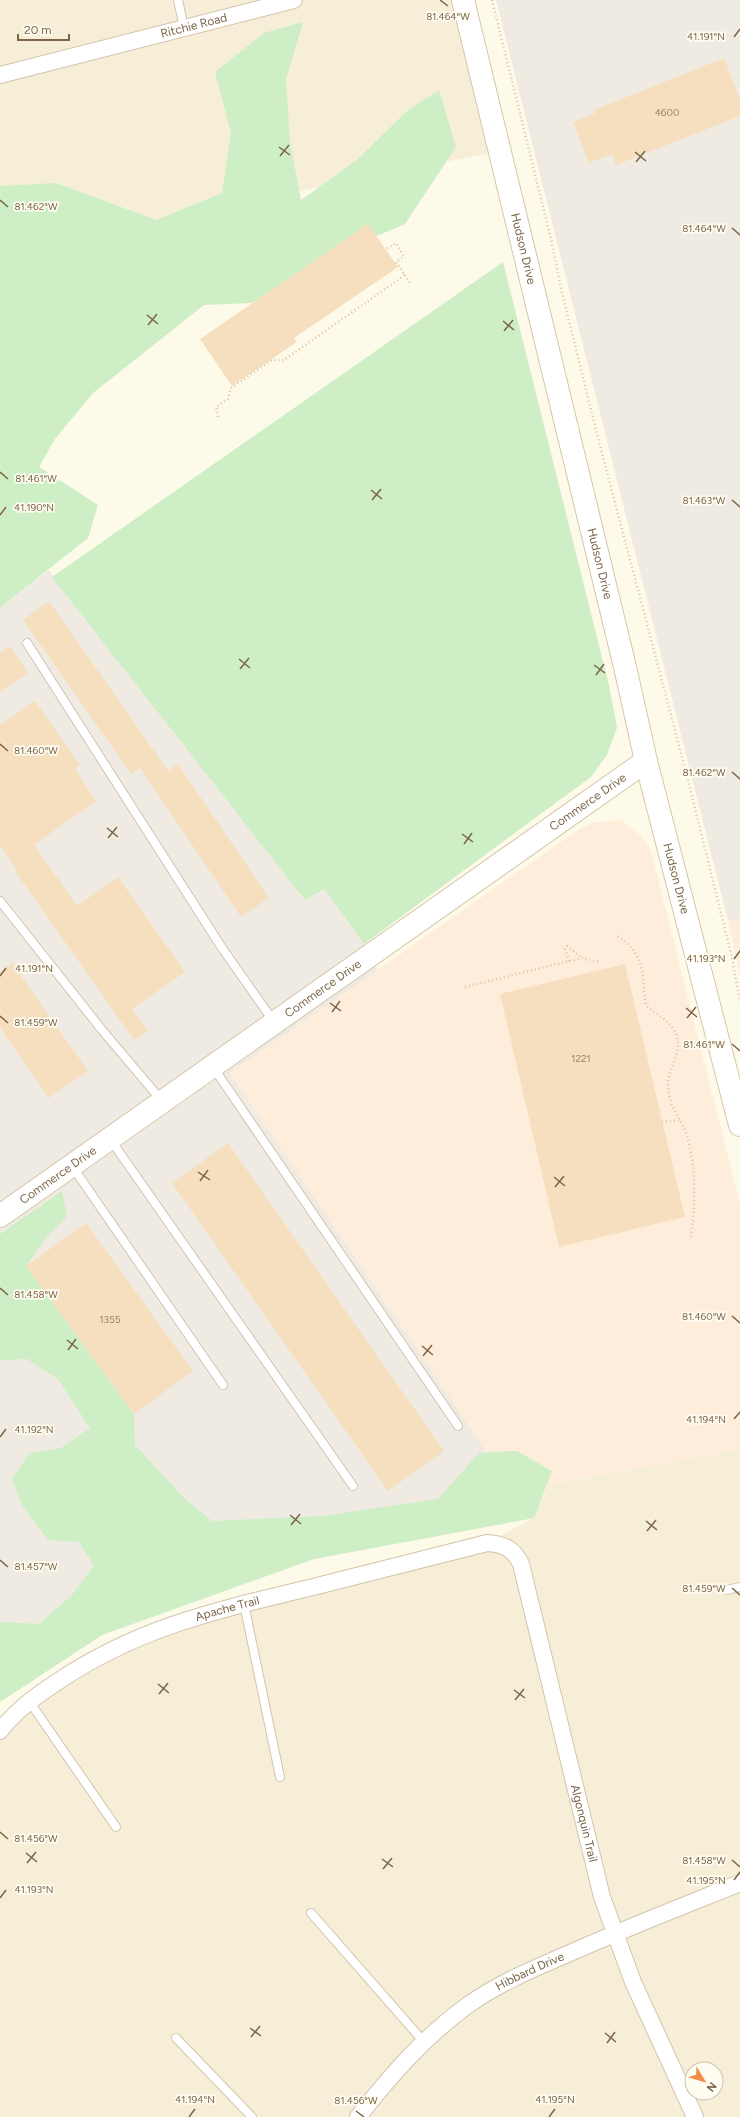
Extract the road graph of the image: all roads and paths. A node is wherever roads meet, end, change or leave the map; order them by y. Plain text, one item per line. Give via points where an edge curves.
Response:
1 (178, 0) edge
2 (294, 0) edge
3 (463, 0) edge
4 (492, 0) edge
5 (184, 28) junction
6 (0, 75) edge
7 (386, 249) dead end
8 (405, 275) junction
9 (410, 283) dead end
10 (218, 417) dead end
11 (27, 643) dead end
12 (646, 761) junction
13 (0, 901) edge
14 (618, 936) dead end
15 (582, 958) junction
16 (568, 961) junction
17 (600, 962) dead end
18 (464, 987) dead end
19 (740, 1002) edge
20 (275, 1023) junction
21 (213, 1066) junction
22 (162, 1102) junction
23 (679, 1120) junction
24 (662, 1122) dead end
25 (740, 1125) edge
26 (110, 1139) junction
27 (72, 1166) junction
28 (0, 1216) edge
29 (690, 1239) dead end
30 (223, 1385) dead end
31 (458, 1426) dead end
32 (353, 1486) dead end
33 (482, 1545) joint
34 (740, 1587) edge
35 (727, 1590) dead end
36 (244, 1604) junction
37 (29, 1701) junction
38 (0, 1731) edge
39 (280, 1778) dead end
40 (116, 1827) dead end
41 (740, 1882) edge
42 (311, 1913) dead end
43 (614, 1934) junction
44 (176, 2038) dead end
45 (424, 2042) junction
46 (252, 2117) edge
47 (358, 2117) edge
48 (694, 2117) edge

1 - 5 lane
2 - 5 street, Ritchie Road
3 - 12 main road, Hudson Drive
4 - 19 path via 598,438 686,772 732,958
5 - 6 street, Ritchie Road
7 - 8 path via 396,243 404,256 396,262
8 - 9 path
8 - 10 path via 284,360 272,360 232,388 228,399 216,407
11 - 20 lane via 222,948
12 - 20 main road, Commerce Drive
12 - 25 main road, Hudson Drive
13 - 22 lane
14 - 23 path via 629,944 639,957 644,972 646,1005 675,1032 678,1054 668,1084 670,1101
15 - 16 path
15 - 16 path via 567,946 565,950
15 - 17 path
16 - 18 path
20 - 21 main road, Commerce Drive
21 - 22 main road, Commerce Drive
21 - 31 lane
22 - 26 main road, Commerce Drive
23 - 24 path
23 - 29 path via 687,1134 692,1155 693,1217
26 - 27 main road, Commerce Drive
26 - 32 lane
27 - 28 main road, Commerce Drive
27 - 30 lane
33 - 36 street, Apache Trail
33 - 43 street, Algonquin Trail via 506,1546 518,1557 521,1564 602,1897
34 - 35 lane
36 - 37 street, Apache Trail via 187,1619 114,1648
36 - 39 lane
37 - 38 street, Apache Trail
37 - 40 lane
41 - 43 street, Hibbard Drive
42 - 45 lane
43 - 45 street, Hibbard Drive via 496,1988 468,2005
43 - 48 street, Algonquin Trail
44 - 46 lane
45 - 47 street, Hibbard Drive via 389,2078

